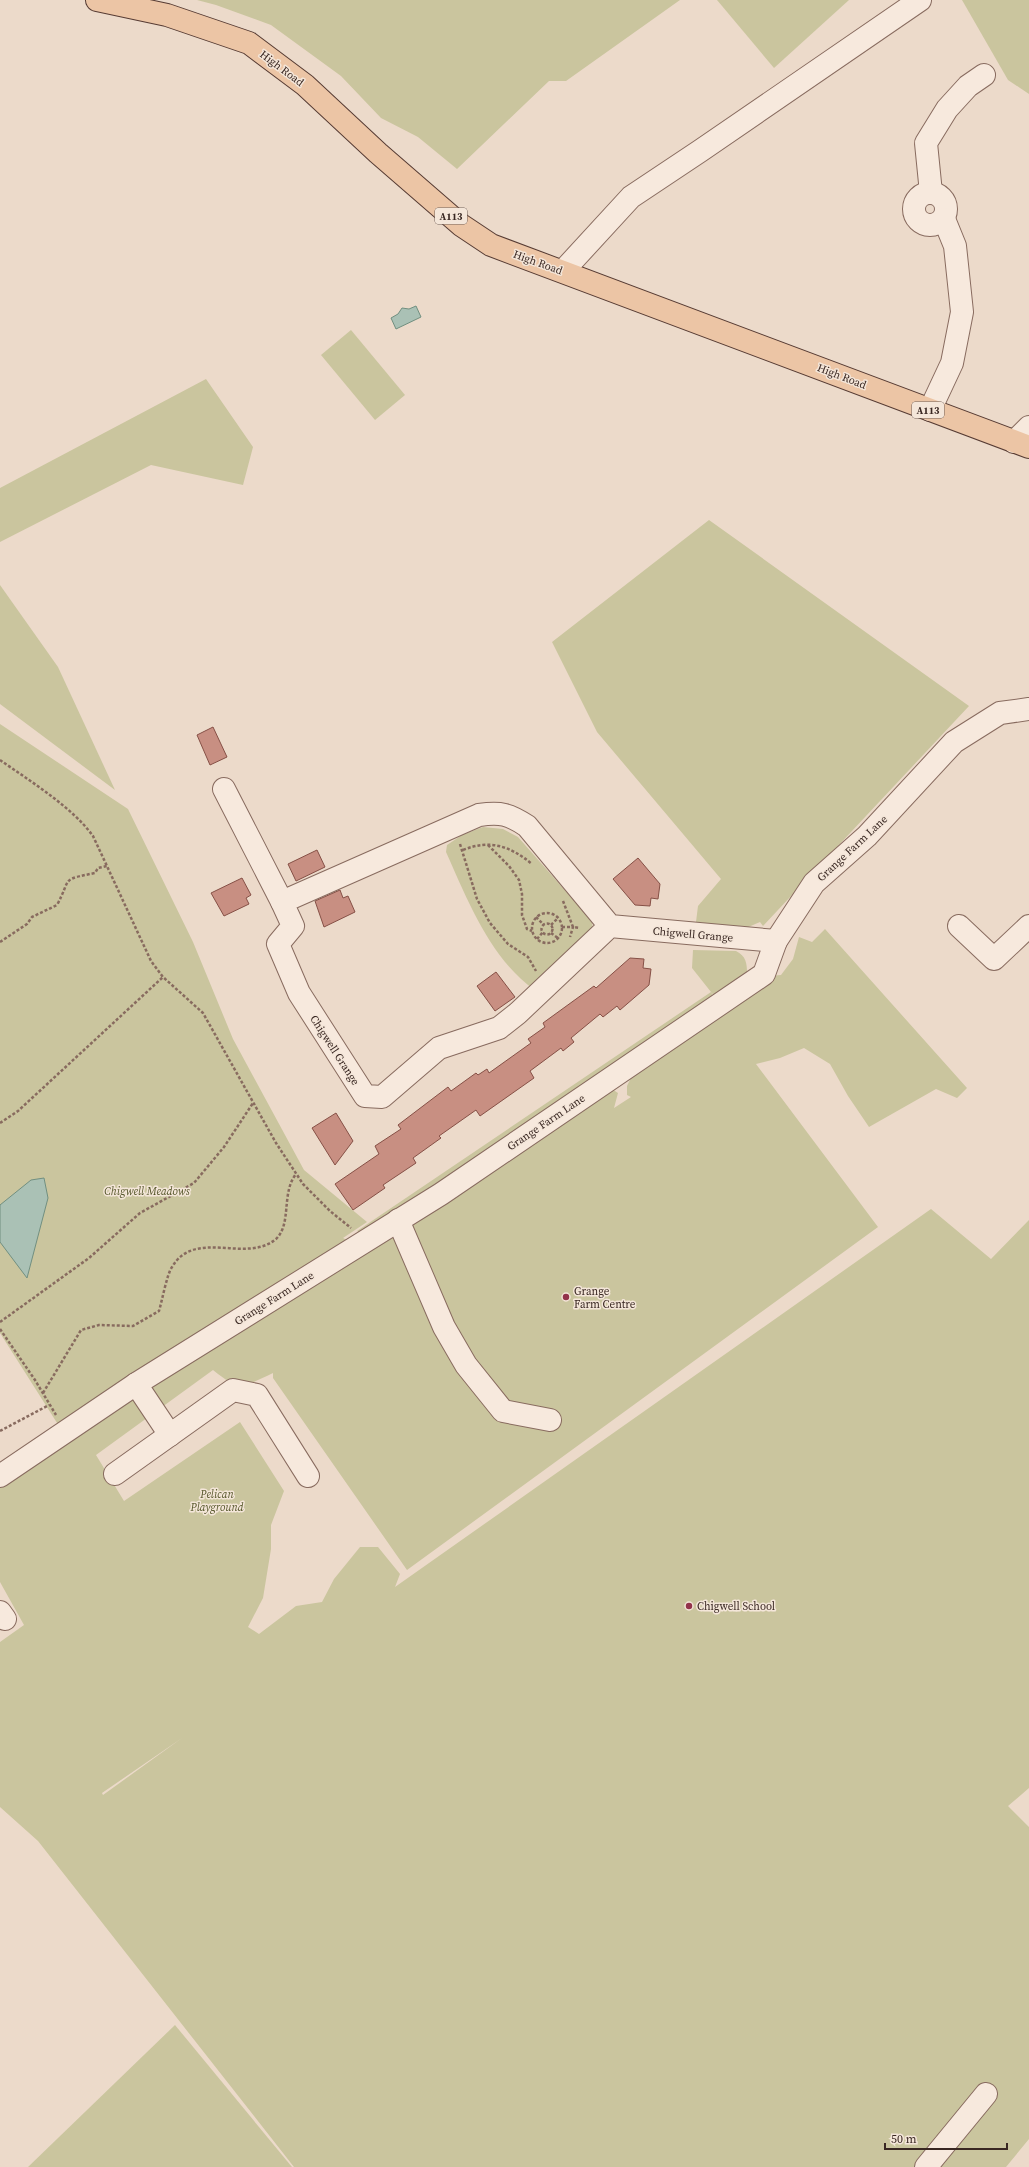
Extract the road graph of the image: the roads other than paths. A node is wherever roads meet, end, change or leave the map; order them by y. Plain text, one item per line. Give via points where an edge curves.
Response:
1 (97, 0) edge
2 (920, 0) edge
3 (984, 75) dead end
4 (562, 271) junction
5 (930, 410) junction
6 (1024, 439) edge
7 (1029, 709) edge
8 (224, 789) dead end
9 (282, 902) junction
10 (610, 926) junction
11 (959, 926) dead end
12 (1029, 926) edge
13 (776, 941) junction
14 (398, 1220) junction
15 (136, 1384) junction
16 (550, 1420) dead end
17 (170, 1435) junction
18 (115, 1474) dead end
19 (0, 1476) edge
20 (308, 1476) dead end
21 (986, 2094) dead end
22 (926, 2167) edge

1 - 4 main road, High Road / A113 via 167,15 249,43 306,85 461,225 491,245
2 - 4 street via 631,197
3 - 5 street via 968,86 946,109 926,143 931,192 922,194 914,209 918,220 928,226 940,223 944,219 956,246 962,312 952,363
4 - 5 main road, High Road / A113
5 - 6 main road, High Road / A113
7 - 13 street, Grange Farm Lane via 1000,713 954,742 867,836 814,883
8 - 9 street, Chigwell Grange
9 - 10 street via 479,815 494,813 512,816 527,826
9 - 10 street, Chigwell Grange via 293,926 278,944 299,993 364,1096 382,1097 439,1048 499,1028
10 - 13 street, Chigwell Grange
11 - 12 street via 994,959
13 - 14 street, Grange Farm Lane via 764,974 441,1194
14 - 15 street, Grange Farm Lane
14 - 16 street via 444,1327 466,1365 503,1411
15 - 17 street
15 - 19 street, Grange Farm Lane
17 - 18 street
17 - 20 street via 233,1390 256,1395
21 - 22 street

